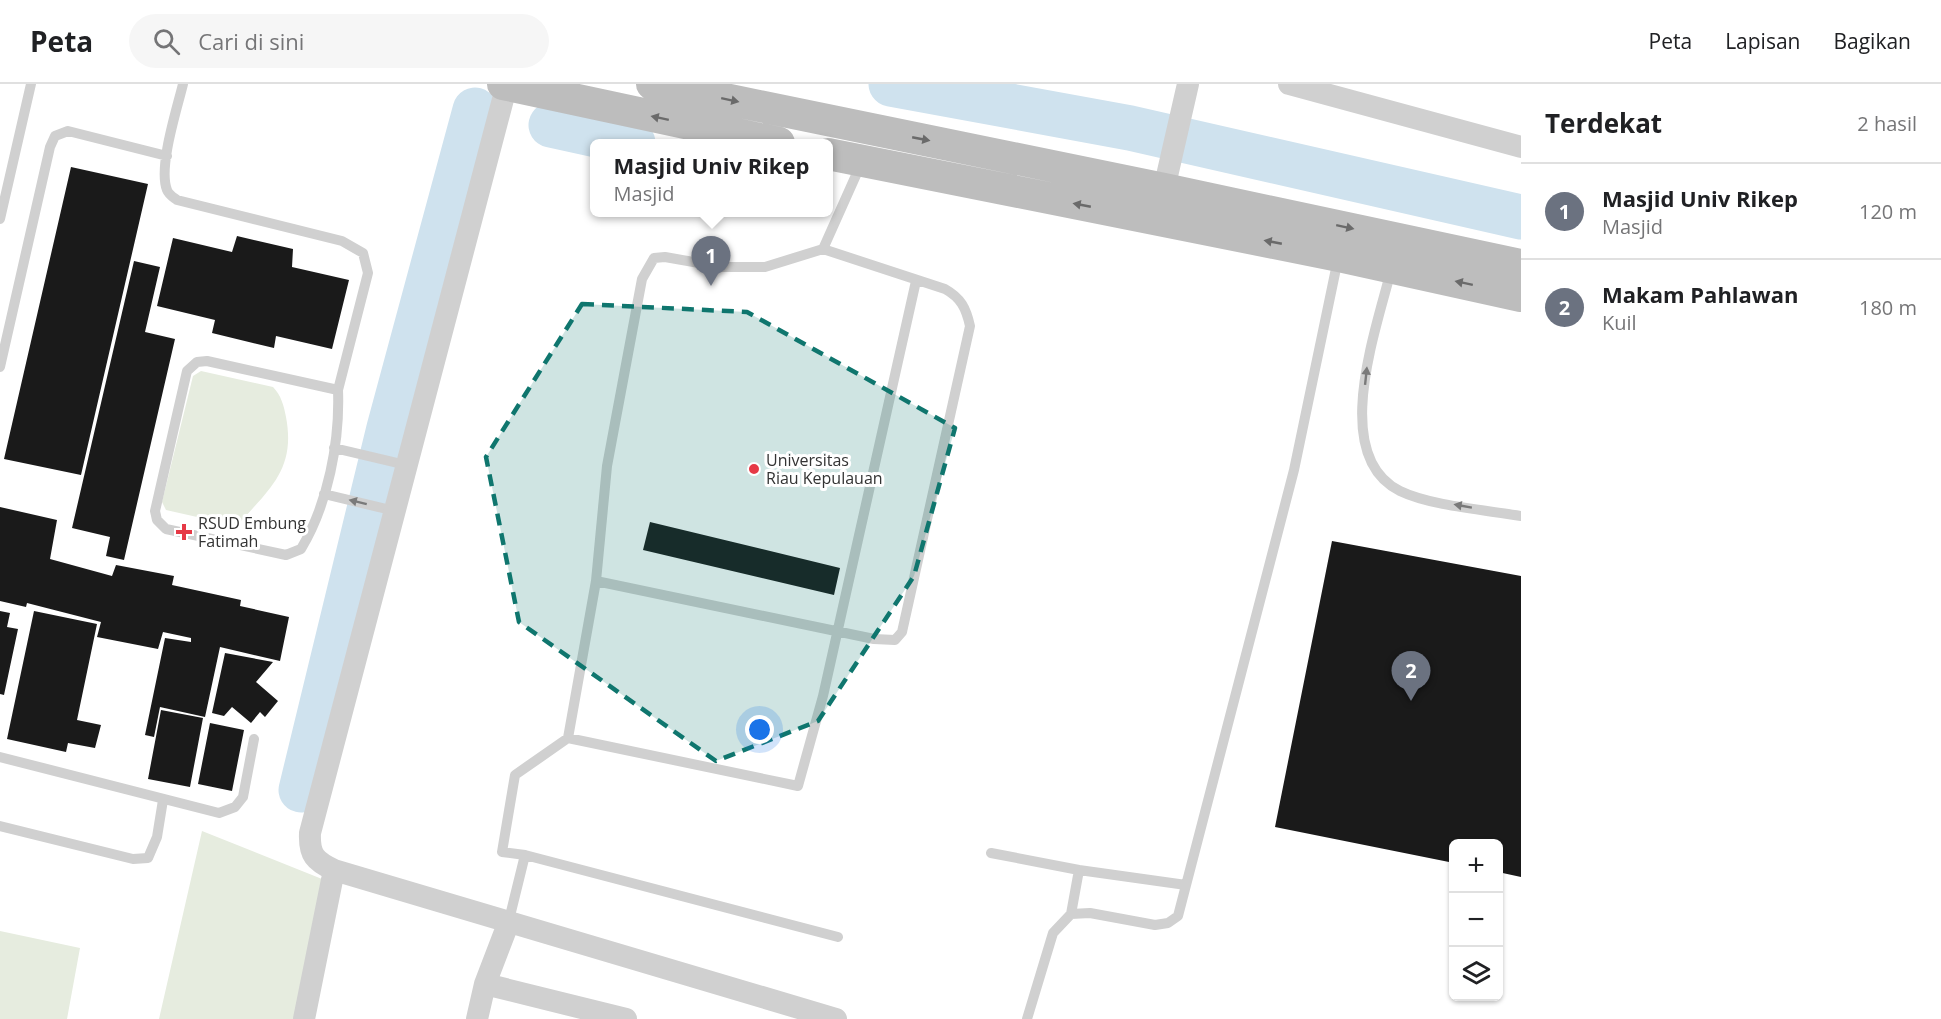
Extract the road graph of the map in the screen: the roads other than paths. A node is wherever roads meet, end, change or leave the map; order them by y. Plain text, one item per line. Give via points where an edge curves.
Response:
1 (31, 84) edge
2 (183, 84) edge
3 (505, 84) edge
4 (652, 84) edge
5 (1188, 84) edge
6 (1289, 84) edge
7 (756, 139) edge
8 (866, 145) junction
9 (1521, 147) edge
10 (833, 153) edge
11 (167, 156) junction
12 (1164, 189) junction
13 (0, 219) edge
14 (823, 249) junction
15 (1396, 253) junction
16 (1337, 264) junction
17 (1521, 266) edge
18 (916, 281) junction
19 (1521, 296) edge
20 (0, 367) edge
21 (338, 390) junction
22 (334, 448) junction
23 (398, 464) junction
24 (324, 494) junction
25 (388, 509) junction
26 (1521, 516) edge
27 (596, 581) junction
28 (837, 632) junction
29 (568, 738) junction
30 (254, 739) dead end
31 (0, 757) edge
32 (163, 800) junction
33 (0, 826) edge
34 (991, 853) dead end
35 (525, 855) junction
36 (334, 870) junction
37 (1079, 870) junction
38 (1186, 885) junction
39 (1071, 914) junction
40 (508, 924) junction
41 (838, 937) dead end
42 (485, 984) junction
43 (579, 1013) edge
44 (304, 1019) edge
45 (477, 1019) edge
46 (626, 1019) edge
47 (836, 1019) edge
48 (1027, 1019) edge

1 - 13 lane
2 - 11 lane
7 -> 3 main road
3 - 23 street
4 -> 8 main road
5 - 12 street
6 - 9 street
8 - 10 main road
8 -> 12 main road
8 - 14 lane
16 -> 8 main road
11 - 20 lane via 68,131 55,136
11 - 21 lane via 165,183 168,194 177,200 342,241 363,253 368,273
12 -> 15 main road
14 - 18 lane
14 - 27 lane via 765,267 722,267 665,257 654,258 647,266 607,466
15 - 16 main road
15 - 17 main road
19 -> 15 main road
26 -> 15 lane via 1401,492 1386,483 1368,456 1363,426 1365,372
16 - 38 lane via 1294,470
18 - 28 lane
18 - 28 lane via 956,295 970,326 905,621 895,640
21 - 22 lane
21 - 24 lane via 197,362 187,371 155,511 166,529 286,555 302,549
22 - 23 lane
22 - 24 lane
23 - 25 street
25 -> 24 lane
25 - 36 street via 310,832 312,856
27 - 28 lane
27 - 29 lane
28 - 29 lane via 798,786
29 - 35 lane via 515,775 502,852
30 - 32 lane via 243,797 236,807 219,813
31 - 32 lane
32 - 33 lane via 157,837 148,858 133,859
34 - 37 lane
35 - 40 lane
35 - 41 lane
36 - 40 street
36 - 44 street
37 - 38 lane
37 - 39 lane
38 - 39 lane via 1178,916 1168,923 1155,926 1090,913
39 - 48 lane via 1053,933
40 - 42 street
40 - 47 street
42 - 43 street
42 - 45 street
43 - 46 street

